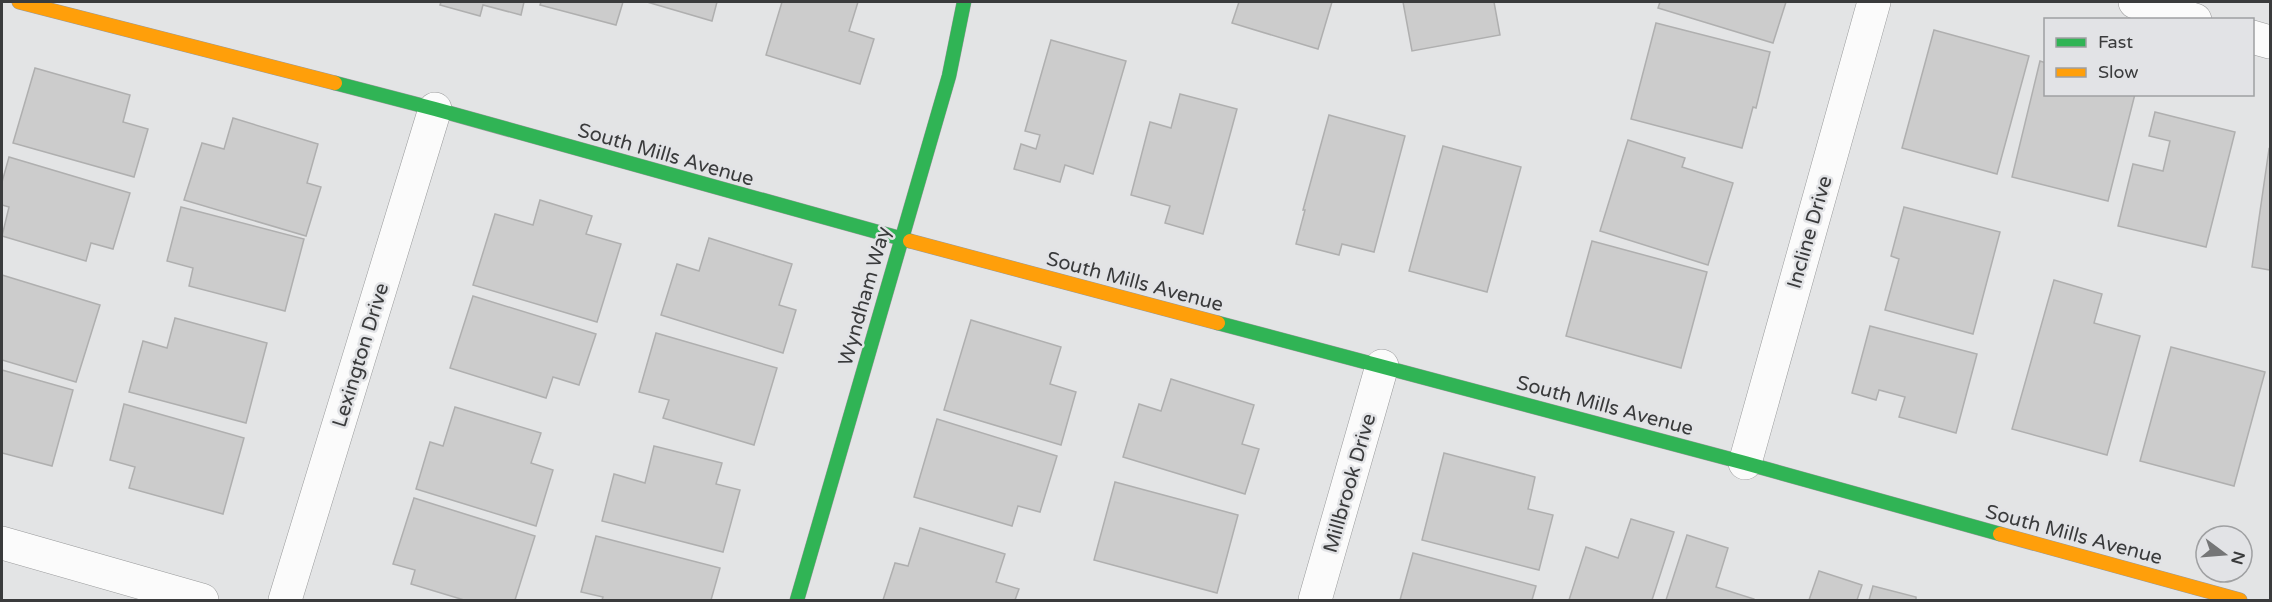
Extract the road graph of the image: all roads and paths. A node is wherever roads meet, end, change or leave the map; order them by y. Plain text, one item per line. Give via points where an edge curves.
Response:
1 (19, 2) edge
2 (964, 2) edge
3 (1874, 2) edge
4 (2135, 2) edge
5 (2188, 18) edge
6 (2254, 37) edge
7 (2271, 42) edge
8 (435, 109) junction
9 (901, 239) junction
10 (1382, 366) junction
11 (1745, 463) junction
12 (2, 543) edge
13 (2225, 598) edge
14 (202, 600) edge
15 (285, 600) edge
16 (797, 600) edge
17 (1315, 600) edge

1 - 8 street, South Mills Avenue
2 - 9 street, Wyndham Way via 949,76
3 - 11 street, Incline Drive
4 - 5 street
6 - 7 street
8 - 9 street, South Mills Avenue
8 - 15 street, Lexington Drive
9 - 10 street, South Mills Avenue
9 - 16 street, Wyndham Way
10 - 11 street, South Mills Avenue
10 - 17 street, Millbrook Drive
11 - 13 street, South Mills Avenue
12 - 14 street

